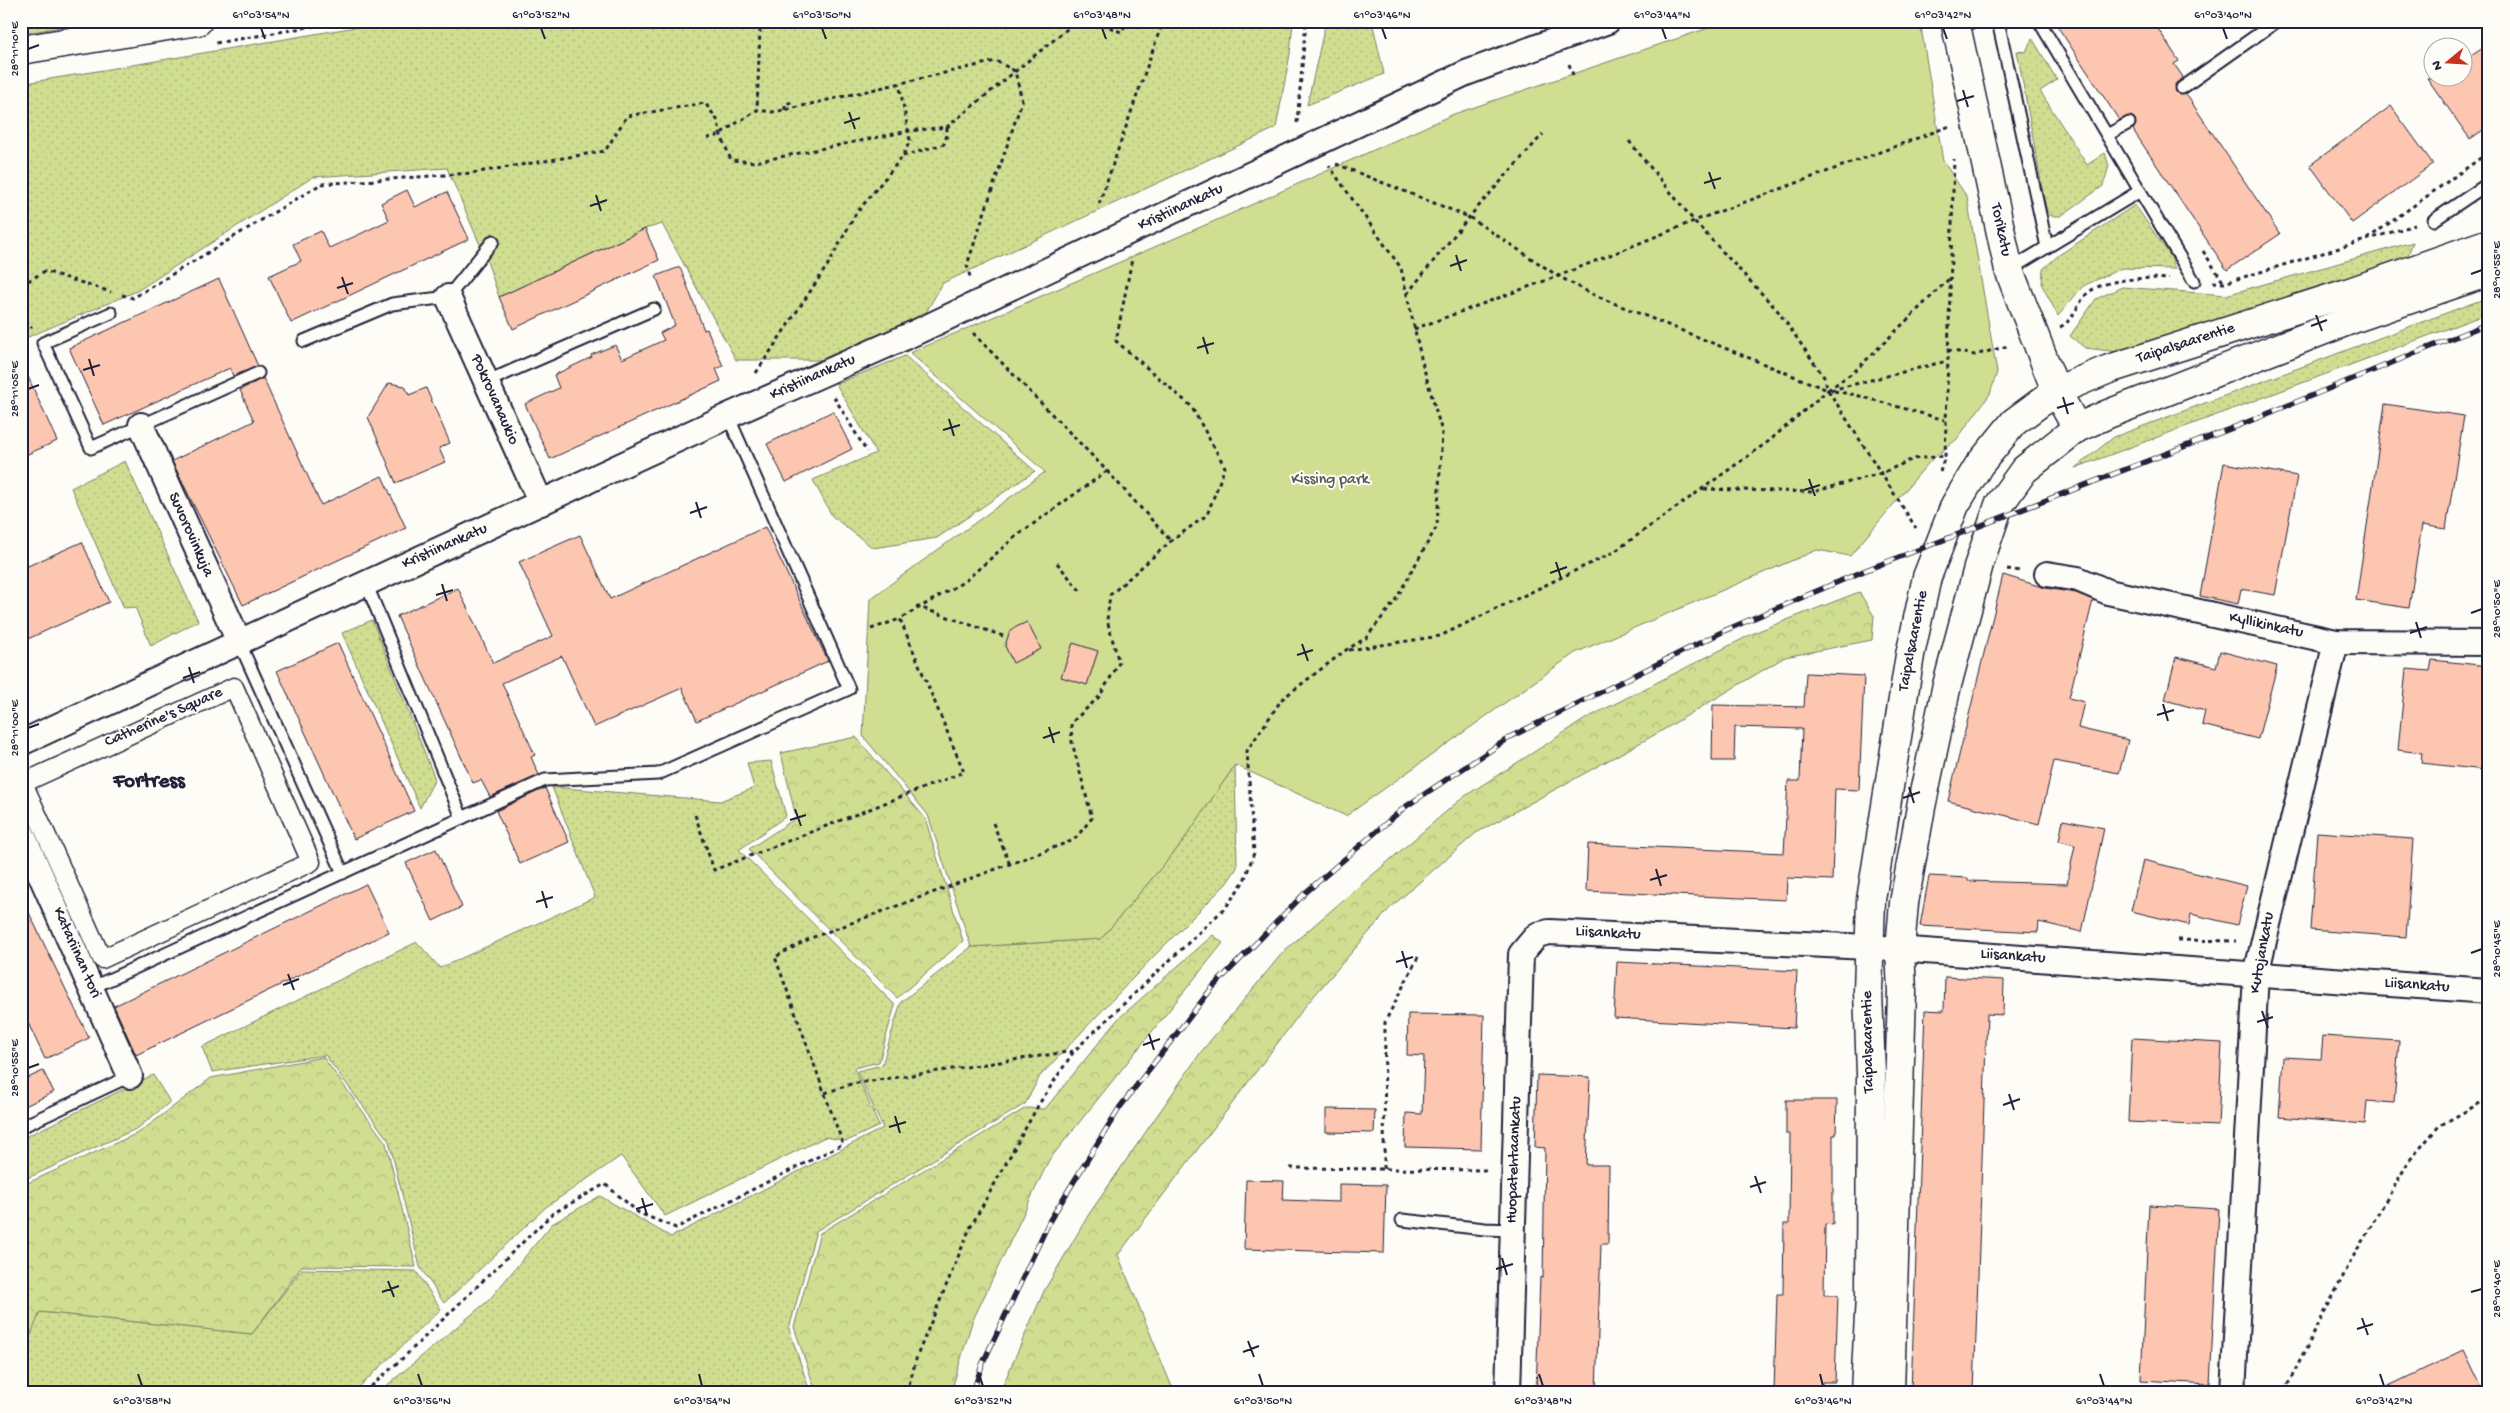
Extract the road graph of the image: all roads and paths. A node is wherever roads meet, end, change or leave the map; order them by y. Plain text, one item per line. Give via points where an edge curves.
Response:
1 (198, 21) edge
2 (560, 21) edge
3 (1076, 21) edge
4 (1095, 21) edge
5 (1128, 21) edge
6 (1163, 21) edge
7 (1306, 21) edge
8 (1608, 21) edge
9 (1998, 21) edge
10 (2040, 21) edge
11 (2277, 21) edge
12 (1963, 23) edge
13 (158, 25) edge
14 (1562, 28) edge
15 (21, 50) edge
16 (1569, 64) dead end
17 (1015, 71) junction
18 (1573, 75) dead end
19 (899, 83) junction
20 (2182, 88) dead end
21 (791, 102) dead end
22 (757, 110) junction
23 (785, 110) junction
24 (2128, 124) dead end
25 (1951, 126) dead end
26 (947, 127) junction
27 (909, 131) junction
28 (720, 133) junction
29 (1543, 134) dead end
30 (2107, 135) junction
31 (707, 138) dead end
32 (1629, 141) dead end
33 (2489, 152) edge
34 (1295, 155) junction
35 (903, 156) junction
36 (2489, 183) edge
37 (2140, 191) junction
38 (1099, 204) dead end
39 (1469, 218) junction
40 (2434, 220) dead end
41 (1694, 222) junction
42 (493, 241) dead end
43 (2364, 241) dead end
44 (2489, 243) edge
45 (2046, 247) junction
46 (1134, 253) dead end
47 (2008, 270) junction
48 (2489, 272) edge
49 (1558, 276) junction
50 (1950, 278) dead end
51 (2194, 281) dead end
52 (21, 285) edge
53 (1407, 294) junction
54 (448, 297) junction
55 (976, 304) junction
56 (654, 309) dead end
57 (111, 312) dead end
58 (1414, 329) junction
59 (971, 331) dead end
60 (304, 341) dead end
61 (1947, 361) dead end
62 (258, 373) dead end
63 (752, 380) dead end
64 (486, 382) junction
65 (1828, 390) junction
66 (2056, 391) junction
67 (841, 410) dead end
68 (728, 416) junction
69 (1945, 420) dead end
70 (141, 426) junction
71 (2077, 428) junction
72 (867, 452) dead end
73 (1945, 456) dead end
74 (1107, 471) junction
75 (1882, 473) junction
76 (1704, 490) junction
77 (541, 503) junction
78 (1920, 533) dead end
79 (1171, 541) junction
80 (1057, 563) dead end
81 (2047, 574) dead end
82 (366, 583) junction
83 (1082, 593) dead end
84 (918, 607) junction
85 (900, 619) junction
86 (871, 629) dead end
87 (1006, 637) dead end
88 (2336, 642) junction
89 (2489, 643) edge
90 (240, 644) junction
91 (1346, 650) junction
92 (21, 743) edge
93 (695, 815) dead end
94 (462, 818) junction
95 (993, 822) dead end
96 (24, 845) edge
97 (1010, 865) junction
98 (343, 872) junction
99 (1537, 935) joint
100 (2169, 940) dead end
101 (2239, 941) dead end
102 (1868, 947) junction
103 (1900, 949) junction
104 (1420, 955) dead end
105 (102, 959) joint
106 (2256, 974) junction
107 (91, 988) junction
108 (2489, 991) edge
109 (1074, 1051) junction
110 (130, 1076) joint
111 (825, 1093) junction
112 (2489, 1098) edge
113 (21, 1127) edge
114 (1290, 1168) dead end
115 (1384, 1169) junction
116 (1515, 1171) junction
117 (1402, 1220) dead end
118 (1512, 1230) junction
119 (365, 1392) edge
120 (907, 1392) edge
121 (1508, 1392) edge
122 (1865, 1392) edge
123 (1890, 1392) edge
124 (2233, 1392) edge
125 (2284, 1392) edge

1 - 13 main road
2 - 22 path via 566,24 665,22 760,29
3 - 17 path
4 - 5 path via 1121,32
6 - 38 path
7 - 34 path
8 - 14 street, Kristiinankatu
9 - 45 lane
10 - 30 lane
11 - 20 lane
12 - 47 main road, Torikatu
13 - 15 main road
14 - 34 street, Kristiinankatu
16 - 18 path
17 - 19 path via 996,61
17 - 26 path
17 - 55 path via 1022,101 967,265
19 - 23 path
19 - 27 path
21 - 23 path via 785,104
22 - 23 path
22 - 28 path
24 - 30 lane
25 - 41 path
26 - 27 path
26 - 35 path via 944,144
27 - 28 path via 755,162 731,160
27 - 35 path via 910,140
28 - 31 path
28 - 52 path via 718,121 706,103 627,116 605,151 472,173 322,184 133,298 44,271
29 - 39 path
30 - 37 lane
32 - 41 path
33 - 43 path
34 - 55 street, Kristiinankatu
35 - 63 path via 855,215 829,262
36 - 40 lane
37 - 45 lane
37 - 51 lane
39 - 49 path
39 - 53 path
39 - 53 path via 1325,160 1400,268
41 - 49 path
41 - 65 path via 1778,311 1824,376
42 - 54 lane
44 - 66 main road, Taipalsaarentie via 2347,293 2109,368
45 - 47 lane
46 - 79 path via 1116,341 1191,406 1225,467 1207,516
47 - 66 main road, Torikatu
48 - 71 main road, Taipalsaarentie via 2358,317
49 - 58 path
49 - 65 path via 1594,295
50 - 65 path via 1855,371
53 - 58 path
54 - 60 lane via 392,304
54 - 64 street, Pokrovanaukio
55 - 68 street, Kristiinankatu
56 - 64 lane
57 - 70 lane via 43,343 91,448
58 - 91 path via 1442,432 1437,526 1395,601 1366,638
59 - 74 path
61 - 65 path
62 - 70 lane
64 - 77 street, Pokrovanaukio
65 - 69 path
65 - 75 path
65 - 76 path via 1769,441
66 - 71 main road, Torikatu
66 - 102 main road, Taipalsaarentie via 2014,422 1979,465 1955,505 1927,576 1902,703 1871,900
67 - 72 path
68 - 77 street, Kristiinankatu
68 - 94 lane via 849,688 658,774 545,780
70 - 90 street, Suvorovinkuja
71 - 103 main road, Taipalsaarentie via 2024,470 1999,505 1978,564 1921,807 1904,903
73 - 75 path via 1913,459
74 - 79 path
74 - 84 path via 1015,537 965,581
75 - 76 path via 1813,492
75 - 78 path
76 - 91 path via 1614,552 1440,636
77 - 82 street, Kristiinankatu
79 - 97 path via 1110,595 1107,620 1119,663 1099,697 1071,723 1072,742 1092,818 1074,840
80 - 83 path
81 - 88 street, Kyllikinkatu via 2078,580 2108,592
82 - 90 street, Kristiinankatu
82 - 94 lane
84 - 85 path
84 - 87 path
85 - 86 path
85 - 93 path via 964,772 714,870
88 - 89 street, Kyllikinkatu
88 - 106 street, Kutojankatu
90 - 92 street, Kristiinankatu
90 - 98 lane
91 - 109 path via 1282,699 1247,751 1254,853 1244,881 1226,907
94 - 98 lane
95 - 97 path
96 - 107 street, Katariinan tori
97 - 111 path via 811,938 775,957
98 - 107 lane
99 - 102 street, Liisankatu via 1549,932
99 - 116 street, Huopatehtaankatu via 1521,954
100 - 101 path
102 - 103 street, Liisankatu
102 - 122 main road, Taipalsaarentie via 1870,1296
103 - 106 street, Liisankatu
103 - 123 main road, Taipalsaarentie via 1902,992
104 - 115 path via 1385,1022
105 - 105 street, Catherine's Square via 311,862 234,687 23,783
106 - 108 street, Liisankatu
106 - 124 street, Kutojankatu
107 - 110 street, Katariinan tori
109 - 111 path via 852,1084
109 - 120 path via 1039,1104 970,1228 917,1356
110 - 113 lane
111 - 119 path via 843,1144 676,1228 639,1213 605,1184 552,1214
112 - 125 path via 2439,1126 2409,1161 2353,1257
114 - 115 path
115 - 116 path
116 - 118 street, Huopatehtaankatu
117 - 118 lane
118 - 121 street, Huopatehtaankatu

